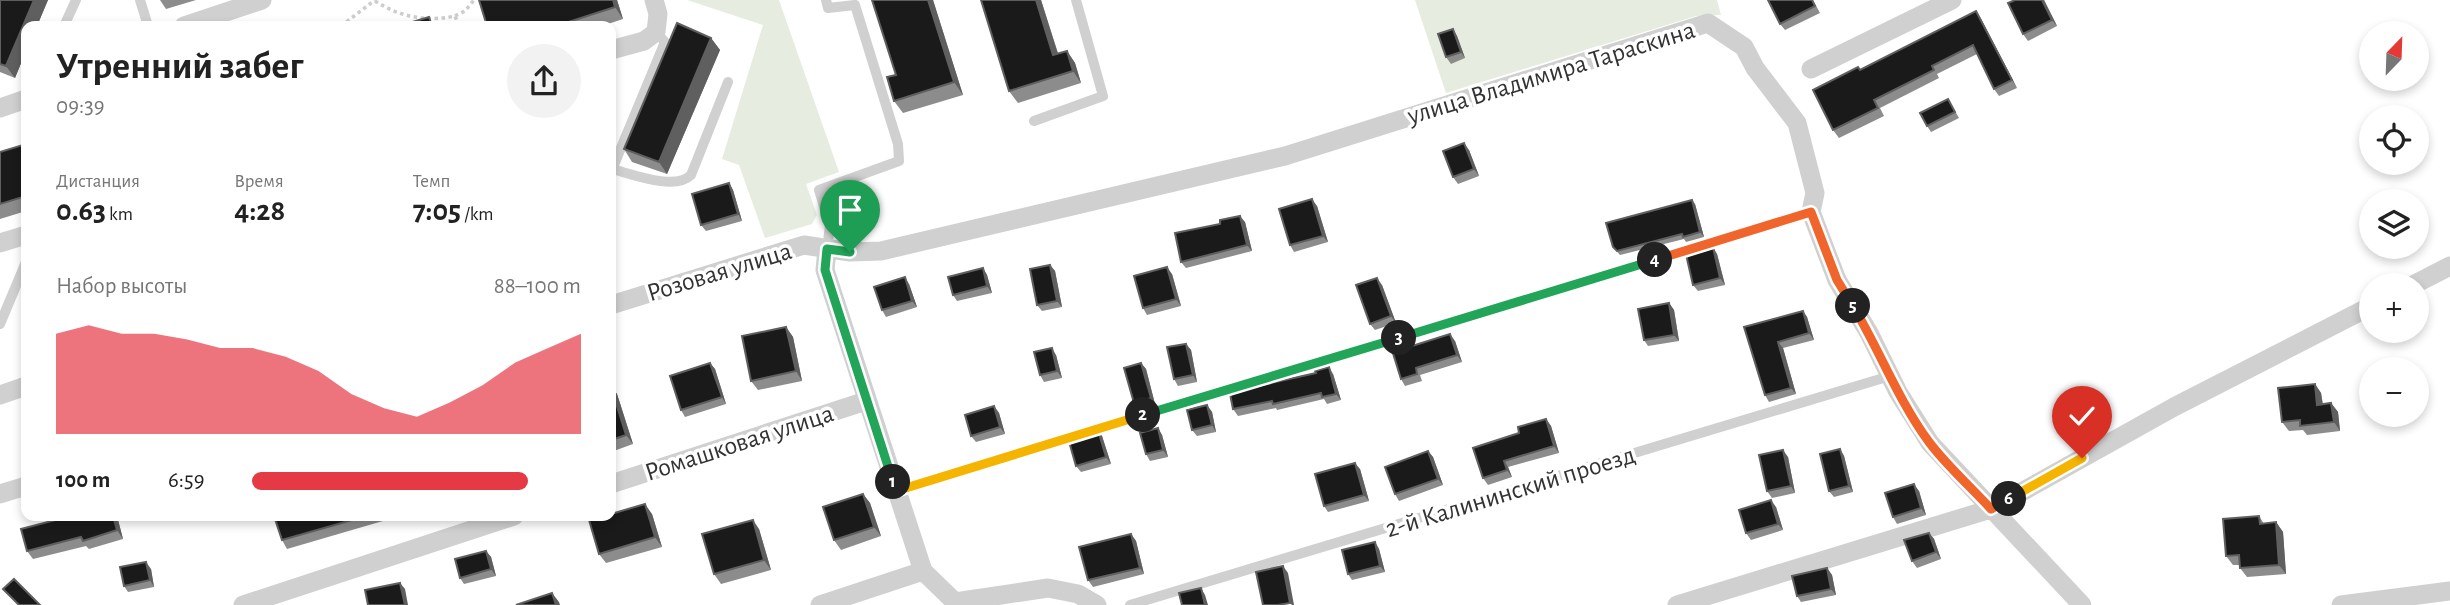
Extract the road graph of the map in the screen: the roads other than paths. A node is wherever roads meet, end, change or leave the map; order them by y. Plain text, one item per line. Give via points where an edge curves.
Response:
1 (76, 0) edge
2 (140, 0) edge
3 (262, 0) edge
4 (654, 0) edge
5 (826, 0) edge
6 (1076, 0) edge
7 (1952, 0) edge
8 (221, 6) edge
9 (66, 21) edge
10 (146, 21) edge
11 (193, 21) edge
12 (656, 32) junction
13 (616, 49) edge
14 (1811, 69) dead end
15 (728, 82) dead end
16 (21, 101) edge
17 (0, 108) edge
18 (1034, 121) dead end
19 (616, 159) edge
20 (616, 172) edge
21 (1811, 212) junction
22 (21, 237) edge
23 (0, 243) edge
24 (827, 249) junction
25 (2450, 266) edge
26 (21, 274) edge
27 (2429, 277) edge
28 (616, 303) edge
29 (2359, 312) edge
30 (0, 324) edge
31 (1890, 376) junction
32 (21, 389) edge
33 (0, 395) edge
34 (866, 401) junction
35 (616, 482) edge
36 (21, 488) edge
37 (896, 491) junction
38 (0, 494) edge
39 (1991, 509) junction
40 (498, 521) edge
41 (923, 571) junction
42 (2450, 591) edge
43 (2409, 601) edge
44 (243, 605) edge
45 (820, 605) edge
46 (1097, 605) edge
47 (1130, 605) edge
48 (1677, 605) edge
49 (2082, 605) edge
50 (2341, 605) edge

1 - 9 lane
2 - 10 lane
3 - 8 street
4 - 12 street
5 - 24 lane via 828,8 855,5 898,144 899,161 819,190 830,226
6 - 18 lane via 1103,96
7 - 14 street
8 - 11 street
12 - 13 street
12 - 19 lane via 665,42
15 - 20 lane via 685,181 668,183
16 - 17 street
21 - 24 street, улица Владимира Тараскина via 1815,193 1797,123 1744,47 1708,23 1285,156 881,251
21 - 31 street, улица Владимира Тараскина via 1837,280
21 - 37 lane
22 - 23 street
24 - 28 street, Розовая улица via 804,245
24 - 34 street via 825,270
25 - 27 street
26 - 30 lane
29 - 39 street via 2174,407
31 - 39 street, улица Владимира Тараскина via 1930,443
31 - 47 lane, 2-й Калининский проезд
32 - 33 street
34 - 35 street, Ромашковая улица
34 - 37 street
36 - 38 street
37 - 41 street
39 - 48 street
39 - 49 street, улица Владимира Тараскина
40 - 44 street
41 - 45 street
41 - 46 street via 955,602 1048,588 1077,594
42 - 43 street
43 - 50 street

